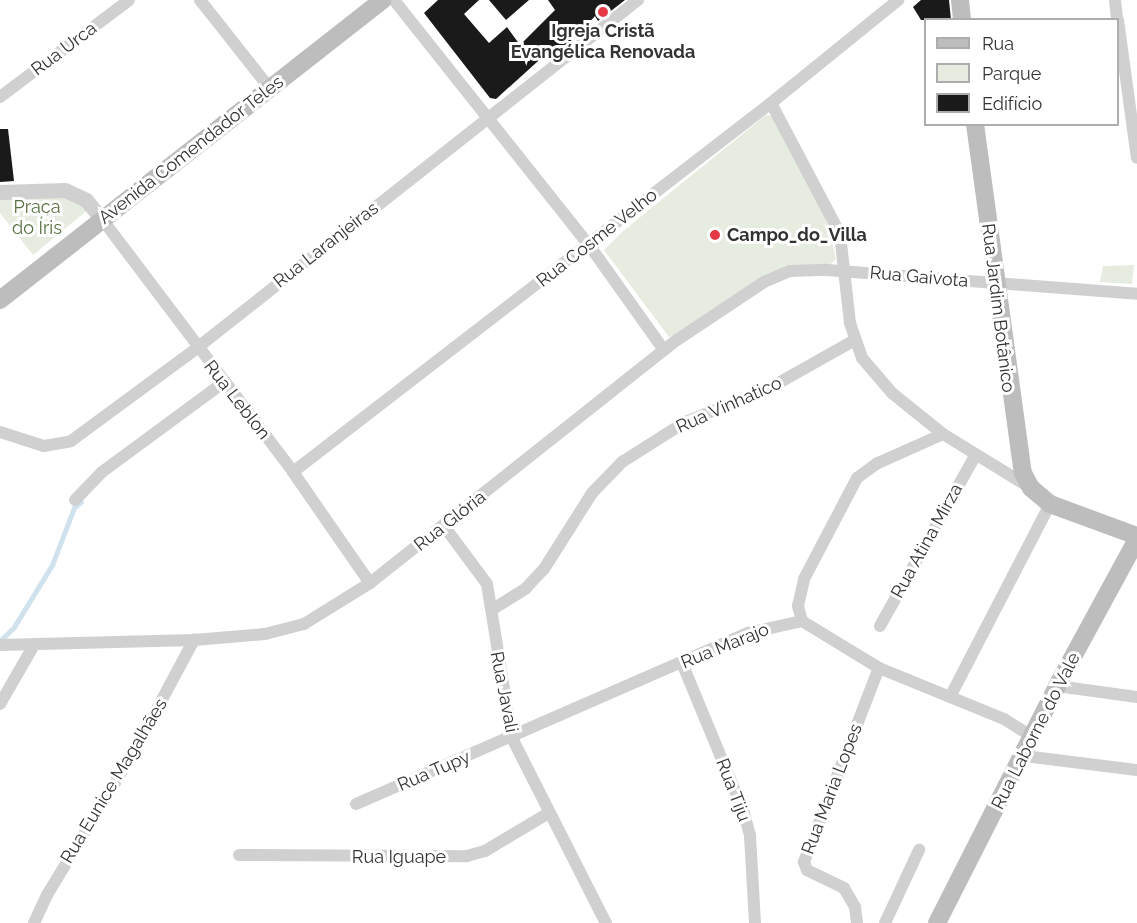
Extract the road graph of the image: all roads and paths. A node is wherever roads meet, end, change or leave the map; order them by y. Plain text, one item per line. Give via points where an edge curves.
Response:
1 (129, 0) edge
2 (200, 0) edge
3 (382, 0) edge
4 (394, 0) edge
5 (638, 0) edge
6 (898, 0) edge
7 (960, 0) edge
8 (1115, 0) edge
9 (962, 18) edge
10 (1118, 18) edge
11 (1119, 27) edge
12 (271, 90) junction
13 (0, 97) edge
14 (771, 104) junction
15 (488, 117) junction
16 (975, 126) edge
17 (1137, 158) edge
18 (0, 192) edge
19 (102, 219) junction
20 (589, 245) junction
21 (845, 272) junction
22 (995, 283) junction
23 (1137, 294) edge
24 (0, 300) edge
25 (853, 341) junction
26 (196, 348) junction
27 (664, 350) junction
28 (229, 388) junction
29 (0, 432) edge
30 (943, 434) junction
31 (975, 456) junction
32 (293, 472) junction
33 (1031, 489) junction
34 (75, 500) dead end
35 (1050, 504) junction
36 (444, 526) junction
37 (1137, 537) edge
38 (370, 583) junction
39 (493, 609) junction
40 (802, 621) junction
41 (880, 626) dead end
42 (194, 640) junction
43 (3, 645) edge
44 (34, 645) junction
45 (682, 663) junction
46 (879, 668) junction
47 (1057, 686) junction
48 (950, 697) junction
49 (1137, 697) edge
50 (0, 704) edge
51 (1033, 737) junction
52 (512, 738) junction
53 (1024, 756) junction
54 (1137, 770) edge
55 (356, 804) dead end
56 (548, 814) junction
57 (919, 850) dead end
58 (239, 855) dead end
59 (34, 923) edge
60 (606, 923) edge
61 (755, 923) edge
62 (857, 923) edge
63 (885, 923) edge
64 (937, 923) edge

1 - 13 street, Rua Urca
2 - 12 street
3 - 12 main road, Avenida Comendador Teles
4 - 15 street
5 - 15 street, Rua Laranjeiras
6 - 14 street, Rua Cosme Velho
7 - 9 main road
8 - 10 street
11 - 17 street
12 - 19 main road, Avenida Comendador Teles
14 - 20 street, Rua Cosme Velho
14 - 21 street via 836,223 843,244
15 - 20 street
15 - 26 street, Rua Laranjeiras
16 - 22 main road, Rua Jardim Botânico
18 - 19 street via 65,190 86,200
19 - 24 main road, Avenida Comendador Teles
19 - 26 street, Rua Leblon
20 - 27 street
20 - 32 street, Rua Cosme Velho
21 - 22 street, Rua Gaivota
21 - 25 street
21 - 27 street, Rua Glória via 802,270 778,275
22 - 23 street, Rua Gaivota
22 - 33 main road, Rua Jardim Botânico via 1016,444
25 - 30 street via 892,393
25 - 39 street, Rua Vinhatico via 766,390 685,422 622,462 592,493 544,569 526,588
26 - 28 street, Rua Leblon
26 - 29 street, Rua Laranjeiras via 63,445 44,446
27 - 36 street, Rua Glória
28 - 32 street, Rua Leblon
28 - 34 street via 102,472
30 - 31 street
30 - 40 street via 878,463 857,478 804,579 798,606
31 - 33 street
31 - 41 street, Rua Atina Mirza
32 - 38 street, Rua Leblon
33 - 35 main road
35 - 37 main road
35 - 48 street
36 - 38 street, Rua Glória
36 - 39 street, Rua Javali via 487,584
37 - 47 main road, Rua Laborne do Vale
38 - 42 street, Rua Glória via 304,624 265,634
39 - 52 street, Rua Javali via 495,644
40 - 45 street, Rua Marajo via 748,633
40 - 46 street
42 - 44 street, Rua Glória
42 - 59 street, Rua Eunice Magalhães via 136,748 46,895
43 - 44 street, Rua Glória
44 - 50 street
45 - 52 street, Rua Marajo
45 - 61 street, Rua Tiju via 744,813 750,836
46 - 48 street
46 - 62 street, Rua Maria Lopes via 804,862 807,870 844,888 855,907
47 - 49 street
47 - 51 main road, Rua Laborne do Vale
48 - 51 street via 1004,719
51 - 53 main road, Rua Laborne do Vale
52 - 55 street, Rua Tupy
52 - 56 street, Rua Javali
53 - 54 street
53 - 64 main road, Rua Laborne do Vale
56 - 58 street, Rua Iguape via 485,851 466,856
56 - 60 street, Rua Javali
57 - 63 street

